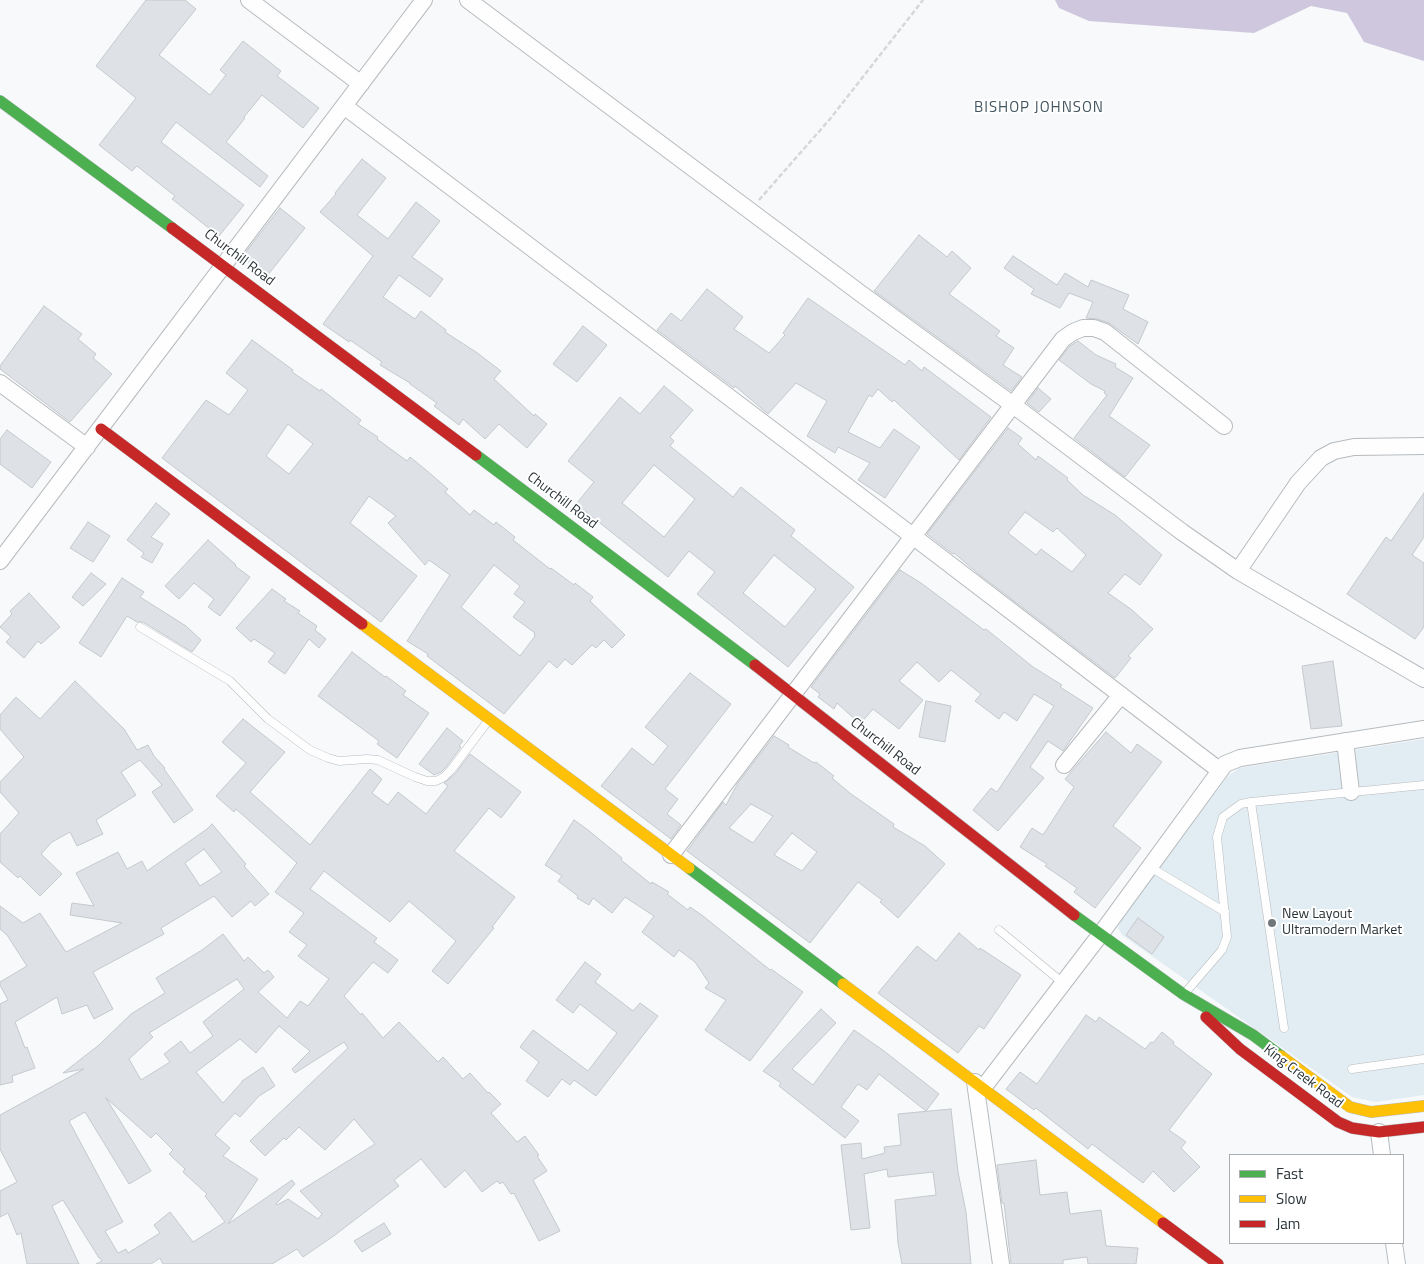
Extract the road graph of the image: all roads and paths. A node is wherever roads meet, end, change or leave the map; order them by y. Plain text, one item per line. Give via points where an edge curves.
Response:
1 (249, 0) edge
2 (424, 0) edge
3 (468, 0) edge
4 (923, 0) edge
5 (361, 84) junction
6 (0, 101) edge
7 (344, 106) junction
8 (750, 211) junction
9 (224, 266) junction
10 (0, 382) edge
11 (1013, 405) junction
12 (1224, 426) dead end
13 (101, 429) junction
14 (1424, 446) edge
15 (87, 447) junction
16 (914, 537) junction
17 (0, 561) edge
18 (1238, 571) junction
19 (140, 627) dead end
20 (1424, 679) edge
21 (794, 694) junction
22 (1121, 695) junction
23 (489, 719) junction
24 (1424, 729) edge
25 (1345, 741) junction
26 (1064, 765) dead end
27 (1219, 770) junction
28 (1424, 785) edge
29 (1351, 792) junction
30 (1252, 802) junction
31 (671, 855) junction
32 (1149, 867) junction
33 (1225, 912) junction
34 (999, 930) dead end
35 (1100, 935) junction
36 (1063, 983) junction
37 (1185, 995) junction
38 (1284, 1028) dead end
39 (1424, 1059) edge
40 (1352, 1069) dead end
41 (979, 1085) junction
42 (1424, 1106) edge
43 (1424, 1127) edge
44 (1379, 1132) junction
45 (1382, 1154) edge
46 (1394, 1244) edge
47 (1002, 1264) edge
48 (1218, 1264) edge
49 (1396, 1264) edge

1 - 5 street
2 - 5 street
3 - 8 street
4 - 8 path via 830,119
5 - 7 street
6 - 9 street, Churchill Road
7 - 9 street
7 - 16 street
8 - 11 street
9 - 13 street
9 - 21 street, Churchill Road
10 - 15 street
11 - 12 street via 1063,339 1083,328 1094,328 1105,332
11 - 16 street
11 - 18 street
13 - 15 street
13 - 23 street
14 - 18 street via 1354,447 1334,451 1321,458 1298,483
15 - 17 street
16 - 21 street
16 - 22 street
18 - 20 street
19 - 23 lane via 230,681 268,719 310,750 339,761 378,760 415,777 436,781 451,770
21 - 31 street
21 - 35 street, Churchill Road
22 - 26 street
22 - 27 street
23 - 31 street
24 - 25 street
25 - 27 street via 1240,758
25 - 29 street
27 - 32 street
28 - 29 lane
29 - 30 lane
30 - 33 lane via 1241,804 1223,817 1220,824 1217,837
30 - 38 lane
31 - 41 street
32 - 33 lane
32 - 35 street
33 - 37 lane via 1227,937 1222,950
34 - 36 lane
35 - 36 street
35 - 37 street, King Creek Road
36 - 41 street
37 - 42 street, King Creek Road via 1254,1035 1350,1107 1371,1112
37 - 44 street, King Creek Road via 1240,1049 1338,1122 1352,1128
39 - 40 lane
41 - 47 street
41 - 48 street
43 - 44 street, King Creek Road
44 - 45 street
46 - 49 street

